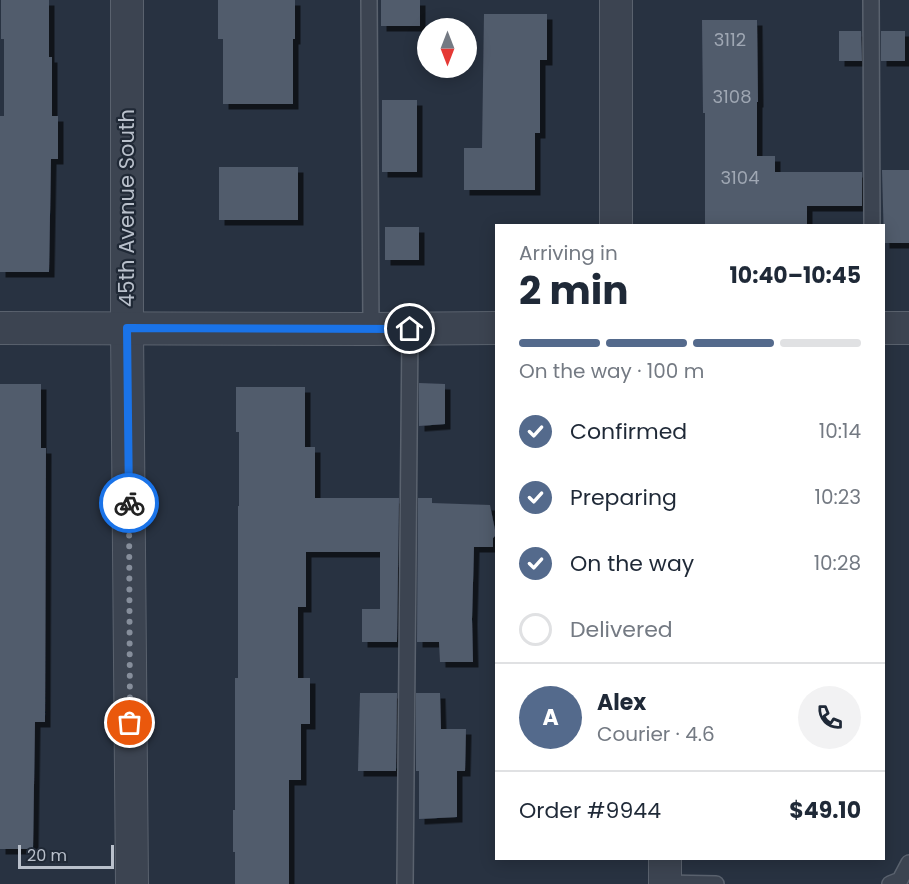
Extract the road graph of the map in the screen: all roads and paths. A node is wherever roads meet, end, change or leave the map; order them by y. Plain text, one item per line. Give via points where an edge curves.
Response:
1 (127, 0) edge
2 (369, 0) edge
3 (615, 0) edge
4 (872, 0) edge
5 (616, 224) edge
6 (872, 224) edge
7 (0, 328) edge
8 (127, 328) junction
9 (495, 328) edge
10 (885, 328) edge
11 (909, 328) edge
12 (371, 329) junction
13 (410, 329) junction
14 (664, 860) edge
15 (909, 863) edge
16 (132, 884) edge
17 (405, 884) edge
18 (664, 884) edge
19 (716, 884) edge
20 (890, 884) edge

1 - 8 street, 45th Avenue South
2 - 12 lane
3 - 5 street
4 - 6 lane
7 - 8 street
8 - 12 street
8 - 16 street, 45th Avenue South
9 - 13 street
10 - 11 street
12 - 13 street
13 - 17 lane
14 - 18 street
15 - 20 lane via 900,880
18 - 19 lane

